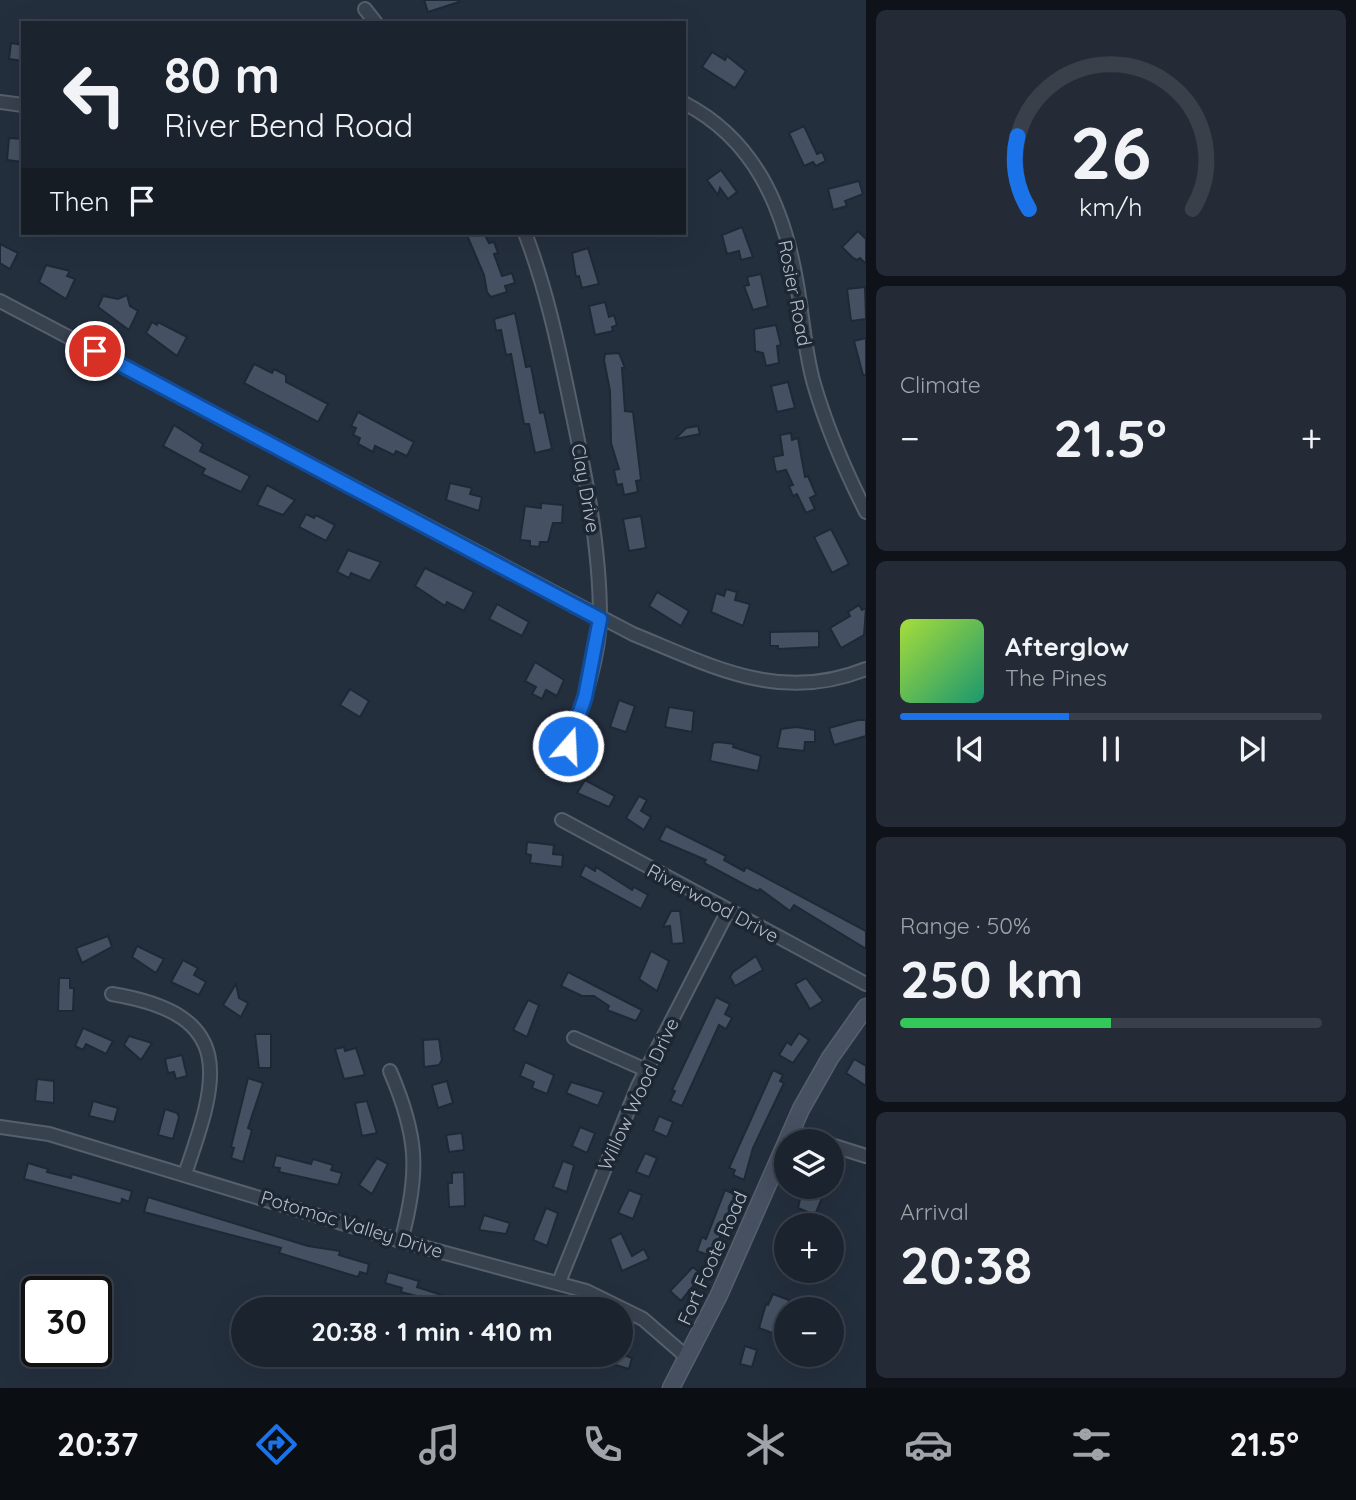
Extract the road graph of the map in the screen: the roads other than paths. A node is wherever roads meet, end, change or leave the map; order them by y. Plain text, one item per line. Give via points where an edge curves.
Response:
1 (365, 9) dead end
2 (374, 21) edge
3 (0, 102) edge
4 (686, 104) edge
5 (21, 105) edge
6 (526, 235) edge
7 (0, 301) edge
8 (866, 512) edge
9 (600, 619) junction
10 (866, 669) edge
11 (568, 746) dead end
12 (562, 820) dead end
13 (728, 911) junction
14 (866, 984) edge
15 (113, 994) dead end
16 (866, 1007) edge
17 (574, 1038) dead end
18 (390, 1070) dead end
19 (646, 1070) junction
20 (0, 1127) edge
21 (791, 1129) edge
22 (844, 1149) edge
23 (866, 1156) edge
24 (774, 1168) edge
25 (185, 1174) junction
26 (401, 1241) junction
27 (559, 1282) junction
28 (688, 1358) junction
29 (671, 1388) edge

1 - 2 street
3 - 5 street
4 - 8 street, Rosier Road via 738,142 770,189 796,279 803,341 814,384 836,451
6 - 9 street, Clay Drive via 550,310 585,477
7 - 9 street
9 - 10 street via 706,664 765,682 808,684
9 - 11 street, Clay Drive via 585,697
12 - 13 street, Riverwood Drive
13 - 14 street, Riverwood Drive
13 - 19 street, Willow Wood Drive
15 - 25 street via 169,1012 207,1043 211,1081
16 - 21 street, Fort Foote Road via 830,1058
17 - 19 street
18 - 26 street via 409,1116 414,1150 412,1198
19 - 27 street, Willow Wood Drive
20 - 25 street, Potomac Valley Drive via 49,1134
22 - 23 street
24 - 28 street, Fort Foote Road
25 - 26 street, Potomac Valley Drive
26 - 27 street, Potomac Valley Drive
27 - 28 street, Potomac Valley Drive via 626,1309
28 - 29 street, Fort Foote Road

